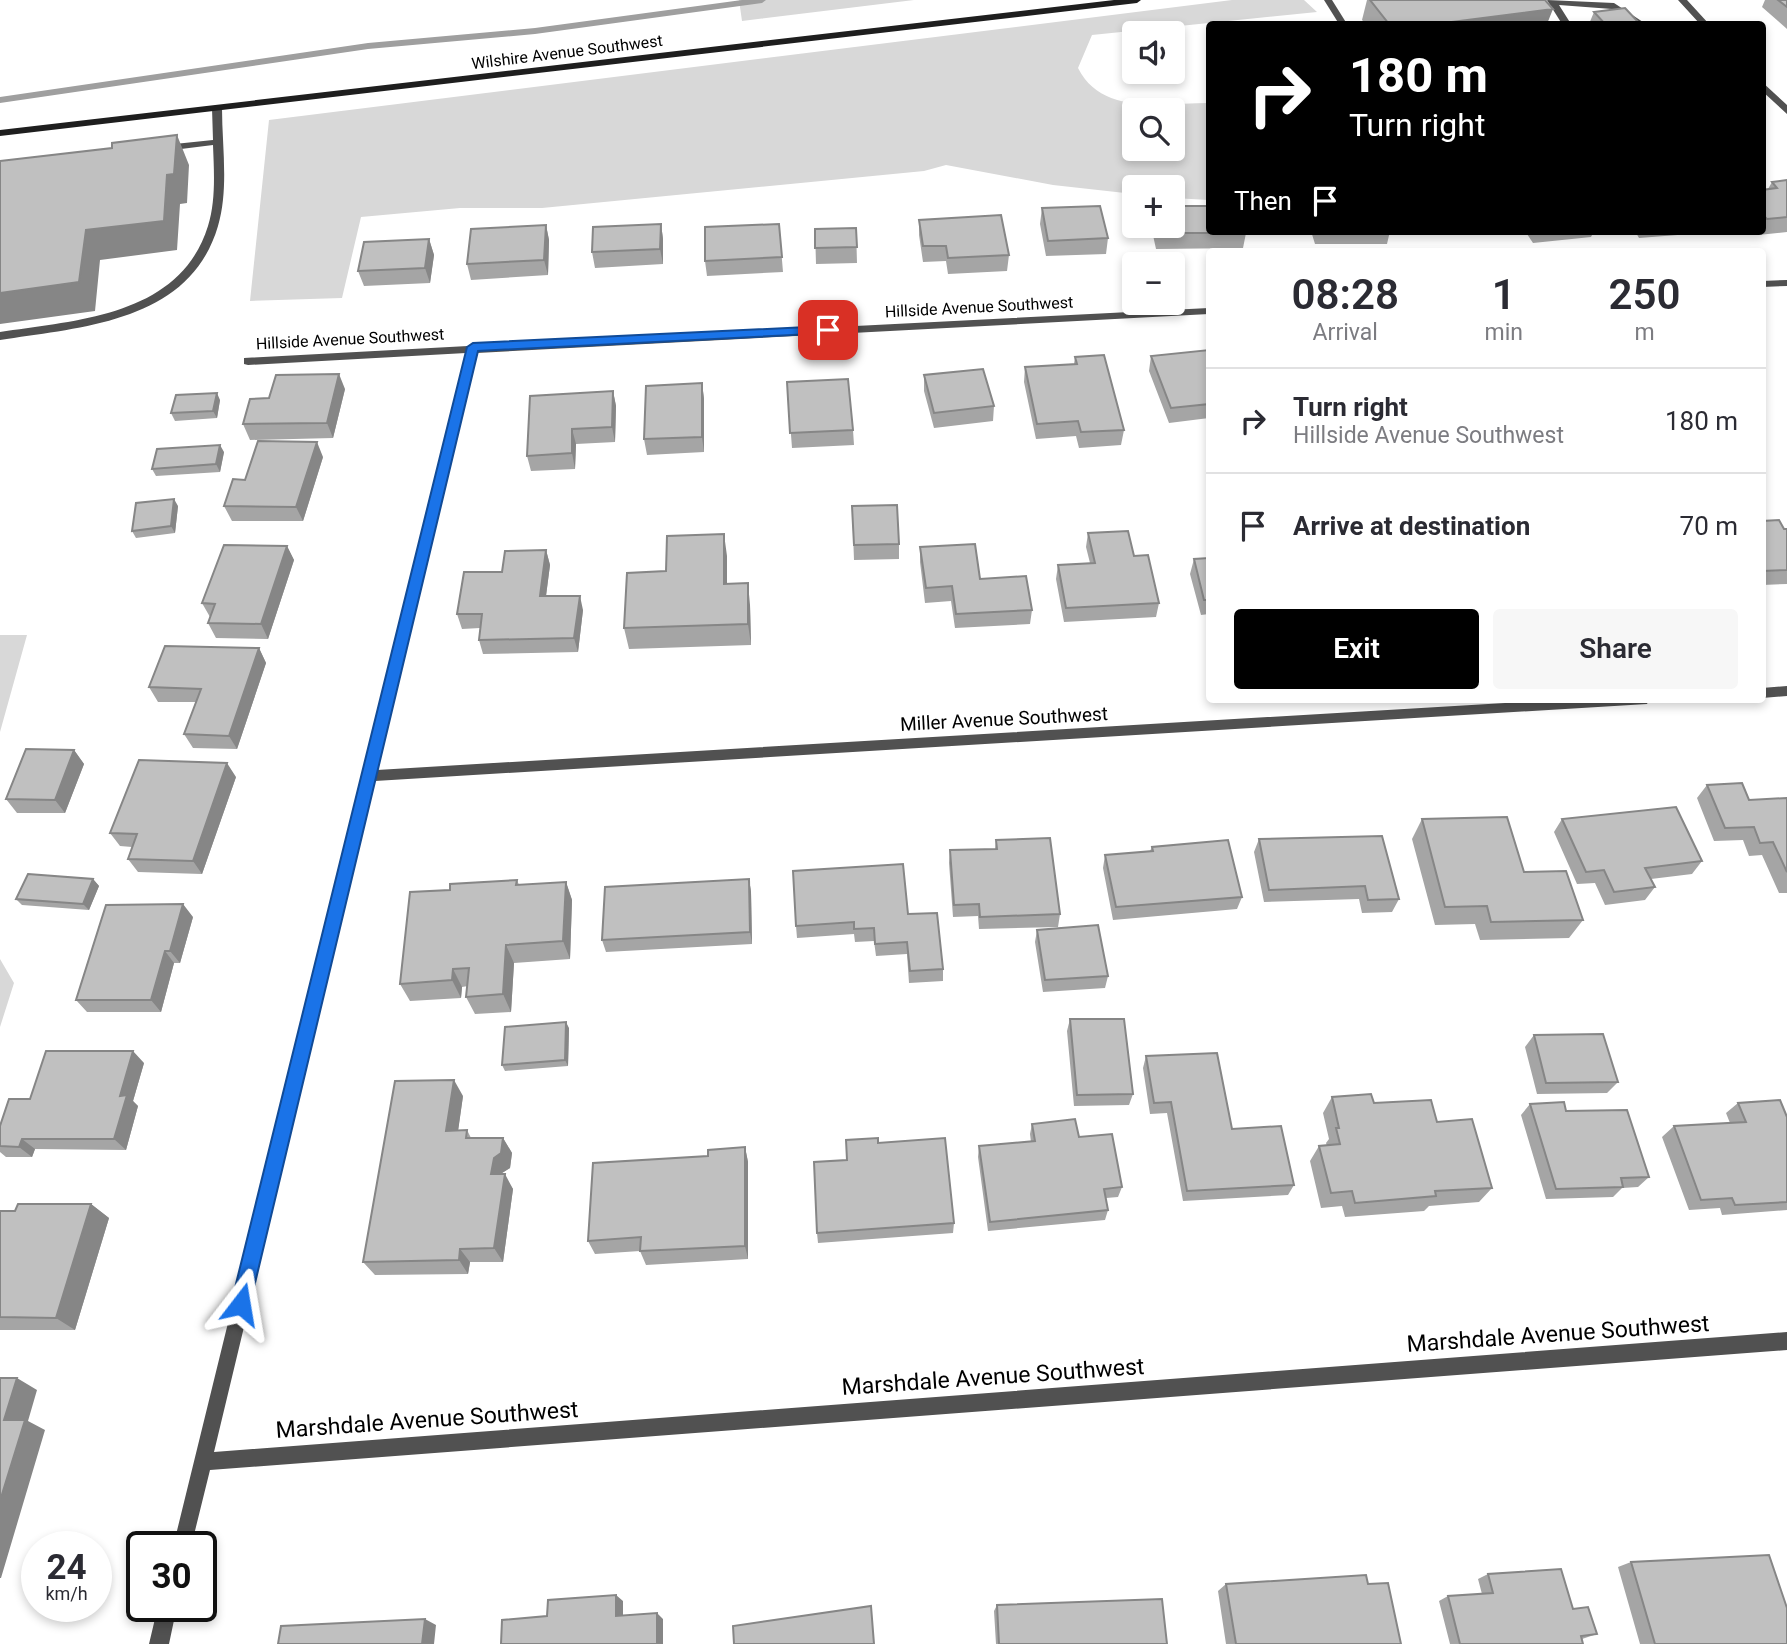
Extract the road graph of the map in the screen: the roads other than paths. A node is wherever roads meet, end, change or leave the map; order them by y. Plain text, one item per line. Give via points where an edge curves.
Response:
1 (1137, 0) edge
2 (1328, 0) edge
3 (1682, 0) edge
4 (1551, 1) edge
5 (1341, 21) edge
6 (1564, 21) edge
7 (1636, 21) edge
8 (1702, 21) edge
9 (1766, 89) edge
10 (217, 108) junction
11 (1787, 111) edge
12 (0, 133) edge
13 (217, 142) junction
14 (149, 150) edge
15 (1787, 283) edge
16 (1766, 284) edge
17 (1206, 311) edge
18 (0, 336) edge
19 (473, 347) junction
20 (248, 361) dead end
21 (1787, 691) edge
22 (1766, 693) edge
23 (1592, 703) edge
24 (368, 776) junction
25 (1787, 1341) edge
26 (202, 1462) junction
27 (186, 1531) edge
28 (164, 1622) edge
29 (159, 1644) edge

1 - 10 street, Wilshire Avenue Southwest
2 - 5 street
3 - 8 street
4 - 6 street
4 - 7 street via 1614,6
9 - 11 street
10 - 12 street, Wilshire Avenue Southwest
10 - 13 street
13 - 14 street
13 - 18 street via 213,226 199,257 167,292 124,314
15 - 16 street
17 - 19 street, Hillside Avenue Southwest
19 - 20 street, Hillside Avenue Southwest
19 - 24 street
21 - 22 street
23 - 24 street, Miller Avenue Southwest
24 - 26 street
25 - 26 street, Marshdale Avenue Southwest
26 - 27 street
28 - 29 street

